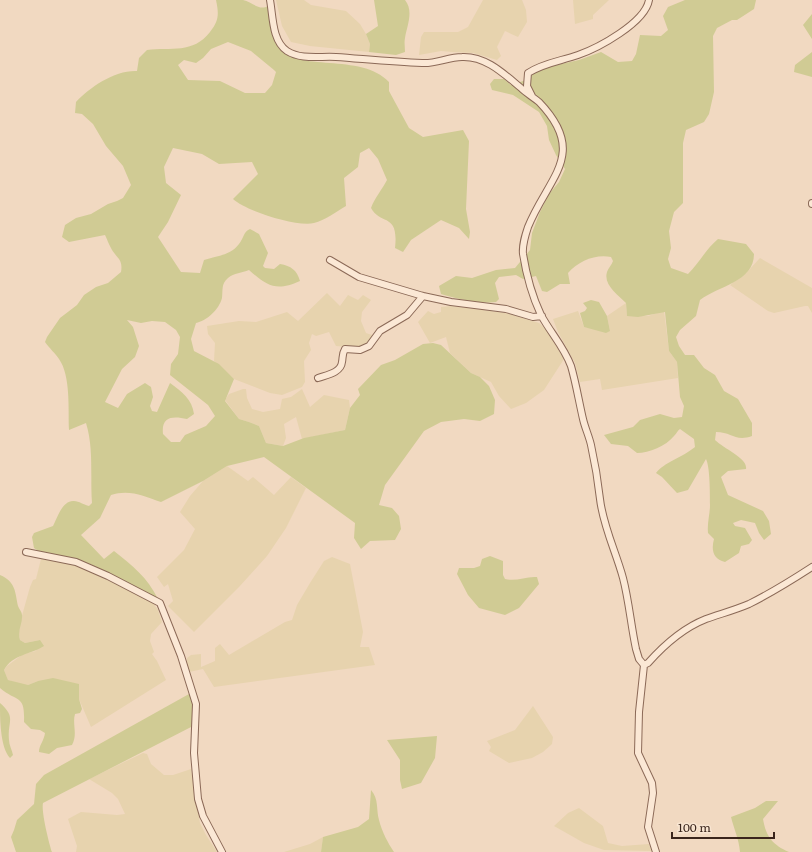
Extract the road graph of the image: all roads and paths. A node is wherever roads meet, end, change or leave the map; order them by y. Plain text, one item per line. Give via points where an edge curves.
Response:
1 (270, 0) edge
2 (649, 0) edge
3 (533, 97) junction
4 (330, 260) dead end
5 (423, 296) junction
6 (542, 316) junction
7 (318, 378) dead end
8 (26, 552) dead end
9 (812, 566) edge
10 (644, 665) junction
11 (222, 852) edge
12 (656, 852) edge

1 - 3 street via 277,37 286,50 293,53 313,57 332,56 423,63 468,57 498,68
2 - 3 street via 638,20 623,32 579,55 538,67 528,73 527,86
3 - 6 street via 551,116 561,134 564,146 558,173 542,197 522,252 532,291
4 - 5 street via 359,277
5 - 6 street via 514,311 533,317
5 - 7 street via 407,315 380,331 369,346 360,350 345,349 341,366 332,374
6 - 10 street via 570,365 592,448 600,500 625,585 636,649
8 - 11 street via 76,562 160,604 181,656 196,704 194,754 198,799 203,816
9 - 10 street via 747,605 688,628 673,638
10 - 12 street via 638,753 654,793 648,827

